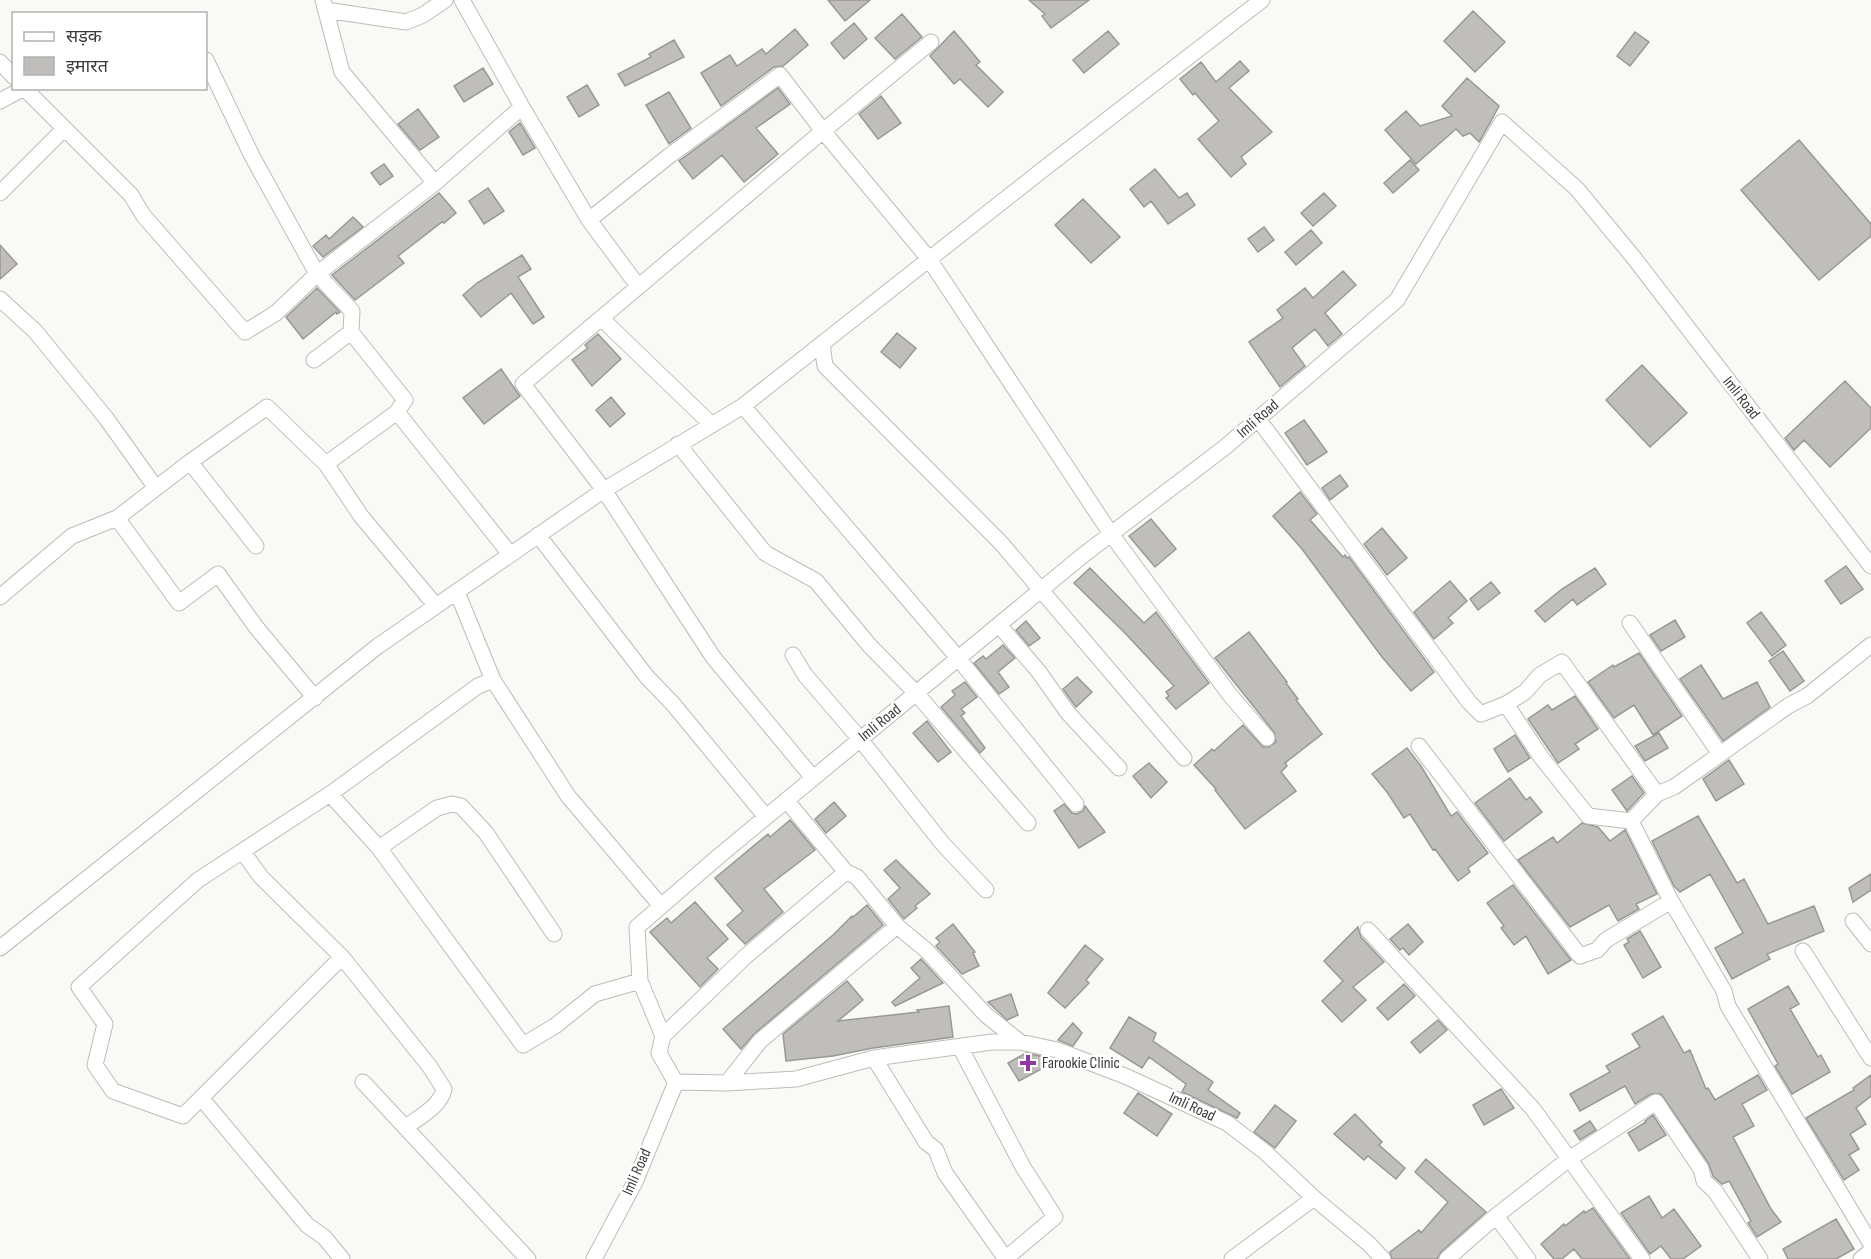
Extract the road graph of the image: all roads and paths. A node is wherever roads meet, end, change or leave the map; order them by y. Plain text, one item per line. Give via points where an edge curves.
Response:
1 (445, 0) edge
2 (462, 0) edge
3 (1262, 0) edge
4 (324, 5) edge
5 (931, 42) dead end
6 (0, 62) edge
7 (207, 62) edge
8 (12, 75) edge
9 (22, 90) edge
10 (25, 90) edge
11 (0, 101) edge
12 (522, 107) junction
13 (64, 129) junction
14 (823, 131) junction
15 (435, 183) junction
16 (0, 193) edge
17 (589, 220) junction
18 (929, 259) junction
19 (317, 274) junction
20 (638, 286) junction
21 (0, 299) edge
22 (601, 318) junction
23 (351, 332) junction
24 (822, 344) junction
25 (314, 360) dead end
26 (743, 406) junction
27 (397, 412) junction
28 (1258, 419) junction
29 (712, 425) junction
30 (679, 444) junction
31 (190, 462) junction
32 (326, 465) junction
33 (156, 488) junction
34 (604, 490) junction
35 (117, 518) junction
36 (1111, 534) junction
37 (538, 535) junction
38 (256, 546) dead end
39 (510, 555) junction
40 (1871, 566) edge
41 (1042, 589) junction
42 (457, 592) junction
43 (0, 597) edge
44 (436, 606) junction
45 (1629, 623) dead end
46 (999, 625) junction
47 (1871, 645) edge
48 (793, 655) dead end
49 (958, 658) junction
50 (493, 680) junction
51 (916, 693) junction
52 (315, 698) junction
53 (1506, 704) junction
54 (1268, 738) dead end
55 (860, 739) junction
56 (1419, 746) dead end
57 (1720, 754) junction
58 (1184, 758) dead end
59 (1119, 768) dead end
60 (813, 778) junction
61 (330, 794) junction
62 (1657, 794) junction
63 (786, 800) junction
64 (1076, 804) dead end
65 (766, 817) junction
66 (1631, 821) junction
67 (1028, 823) dead end
68 (379, 848) junction
69 (243, 852) junction
70 (846, 872) junction
71 (986, 890) dead end
72 (1671, 901) junction
73 (661, 906) junction
74 (1853, 921) dead end
75 (897, 926) junction
76 (1368, 930) dead end
77 (554, 934) dead end
78 (1871, 944) edge
79 (0, 948) edge
80 (1803, 951) dead end
81 (342, 957) junction
82 (640, 981) junction
83 (663, 1036) junction
84 (1020, 1042) junction
85 (960, 1047) junction
86 (874, 1058) junction
87 (1871, 1058) edge
88 (363, 1082) dead end
89 (675, 1083) junction
90 (727, 1083) junction
91 (202, 1099) junction
92 (406, 1127) junction
93 (1569, 1159) junction
94 (1314, 1198) junction
95 (1496, 1216) junction
96 (1871, 1244) edge
97 (1871, 1251) edge
98 (342, 1259) edge
99 (528, 1259) edge
100 (594, 1259) edge
101 (1005, 1259) edge
102 (1232, 1259) edge
103 (1383, 1259) edge
104 (1447, 1259) edge
105 (1528, 1259) edge
106 (1642, 1259) edge
107 (1760, 1259) edge
108 (1861, 1259) edge

1 - 4 street via 406,22
2 - 12 street
3 - 18 street
4 - 15 street via 342,72
5 - 14 street
6 - 8 street
7 - 19 street via 252,156
9 - 11 street
10 - 13 street
12 - 15 street
12 - 17 street
13 - 16 street
13 - 19 street via 131,195 143,215 245,332 276,313
14 - 17 street via 780,75
14 - 18 street
14 - 20 street
15 - 19 street
17 - 20 street
18 - 24 street
18 - 36 street
19 - 23 street via 352,312
20 - 22 street
21 - 33 street via 35,331 106,418
22 - 29 street
22 - 34 street via 523,384
23 - 25 street
23 - 27 street via 405,400
24 - 26 street
24 - 41 street via 825,366
26 - 29 street
26 - 49 street
27 - 32 street
27 - 39 street
28 - 36 street, Imli Road
28 - 40 street, Imli Road via 1397,300 1502,122 1584,198 1634,258
28 - 53 street via 1469,702 1481,714
29 - 30 street
30 - 34 street
30 - 51 street via 765,553 816,581 869,645
31 - 32 street via 267,407
31 - 33 street
31 - 38 street
32 - 44 street via 361,516
33 - 35 street
34 - 37 street
34 - 60 street via 713,657
35 - 43 street via 72,536
35 - 52 street via 179,603 218,574
36 - 41 street, Imli Road
36 - 54 street via 1230,695
37 - 39 street
37 - 65 street via 647,677
39 - 42 street
41 - 46 street, Imli Road
41 - 58 street
42 - 44 street
42 - 50 street
44 - 52 street via 378,646
45 - 57 street
46 - 49 street, Imli Road
46 - 59 street via 1068,713
47 - 57 street via 1807,696
48 - 55 street via 805,675
49 - 51 street, Imli Road
49 - 64 street
50 - 61 street via 477,686
50 - 73 street via 568,796
51 - 55 street, Imli Road
51 - 67 street
52 - 79 street
53 - 62 street via 1562,662
53 - 66 street via 1541,757 1588,816
55 - 60 street, Imli Road
55 - 71 street via 942,843
56 - 72 street via 1580,956 1597,950 1606,940
57 - 62 street via 1674,787
60 - 63 street, Imli Road
61 - 68 street
61 - 69 street
62 - 66 street
63 - 65 street, Imli Road
63 - 70 street
65 - 73 street, Imli Road
66 - 72 street
68 - 77 street via 436,808 461,806 486,833
68 - 82 street via 523,1045 595,994
69 - 81 street via 261,877
69 - 91 street via 198,880 79,987 105,1024 95,1065 113,1091 183,1116
70 - 75 street via 856,877
70 - 83 street via 746,956
72 - 96 street via 1724,991 1728,1006
73 - 82 street, Imli Road via 637,927
74 - 78 street
75 - 84 street via 926,950 986,1015
75 - 90 street via 760,1041
76 - 93 street via 1533,1109
80 - 87 street
81 - 91 street
81 - 92 street via 444,1089 436,1105
82 - 83 street, Imli Road
83 - 89 street, Imli Road via 659,1053
84 - 85 street, Imli Road
84 - 94 street, Imli Road via 1057,1050 1125,1076 1227,1123
85 - 86 street, Imli Road
85 - 101 street via 1023,1167 1055,1217
86 - 90 street, Imli Road via 796,1079
86 - 101 street via 926,1142 936,1150 945,1173
88 - 92 street
89 - 90 street, Imli Road
89 - 100 street, Imli Road via 634,1182
91 - 98 street via 307,1225 324,1237
92 - 99 street
93 - 95 street
93 - 106 street
93 - 107 street via 1656,1102 1701,1169 1704,1181 1715,1191
94 - 102 street
94 - 103 street, Imli Road
95 - 104 street
95 - 105 street
97 - 108 street

